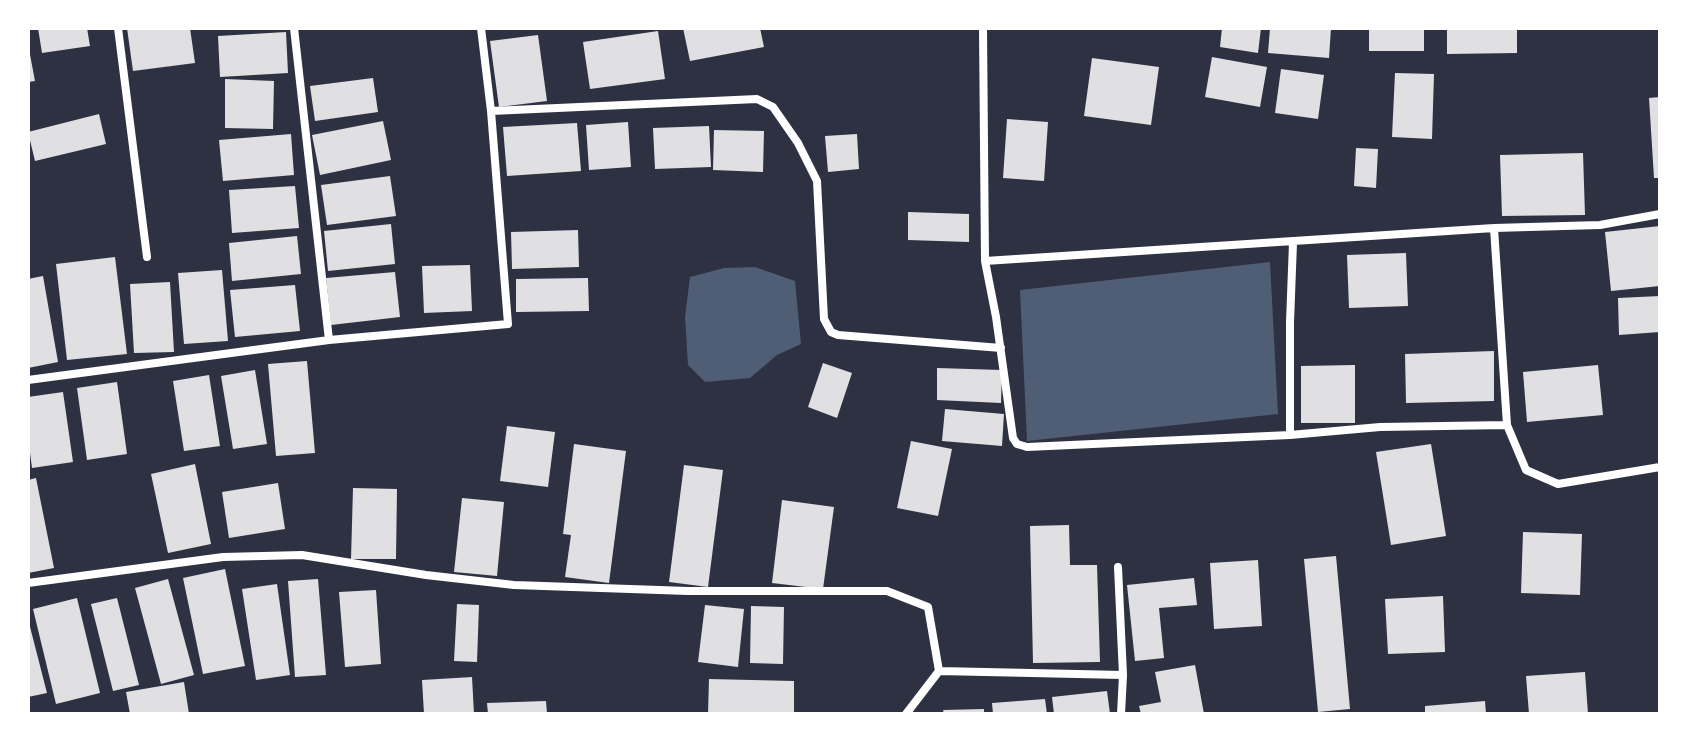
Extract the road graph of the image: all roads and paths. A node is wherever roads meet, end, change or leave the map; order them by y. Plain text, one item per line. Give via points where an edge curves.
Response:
1 (118, 28) edge
2 (294, 28) edge
3 (481, 28) edge
4 (983, 28) edge
5 (491, 111) junction
6 (1660, 214) edge
7 (1494, 228) junction
8 (1293, 243) junction
9 (147, 257) dead end
10 (985, 261) junction
11 (329, 340) junction
12 (1001, 348) junction
13 (28, 380) edge
14 (1507, 425) junction
15 (1290, 435) junction
16 (1660, 467) edge
17 (1118, 567) dead end
18 (28, 583) edge
19 (939, 671) junction
20 (1123, 675) junction
21 (906, 714) edge
22 (1121, 714) edge

1 - 9 street
2 - 11 street
3 - 5 street
4 - 10 street
5 - 11 street via 508,324
5 - 12 street via 757,99 773,107 817,181 824,319 831,332
6 - 7 street via 1600,225
7 - 8 street
7 - 14 street
8 - 10 street
8 - 15 street
10 - 12 street
11 - 13 street
12 - 15 street via 1017,444
14 - 15 street
14 - 16 street via 1526,470 1558,484
17 - 20 street
18 - 19 street via 223,557 302,555 514,585 887,591 928,607
19 - 20 street
19 - 21 street
20 - 22 street

